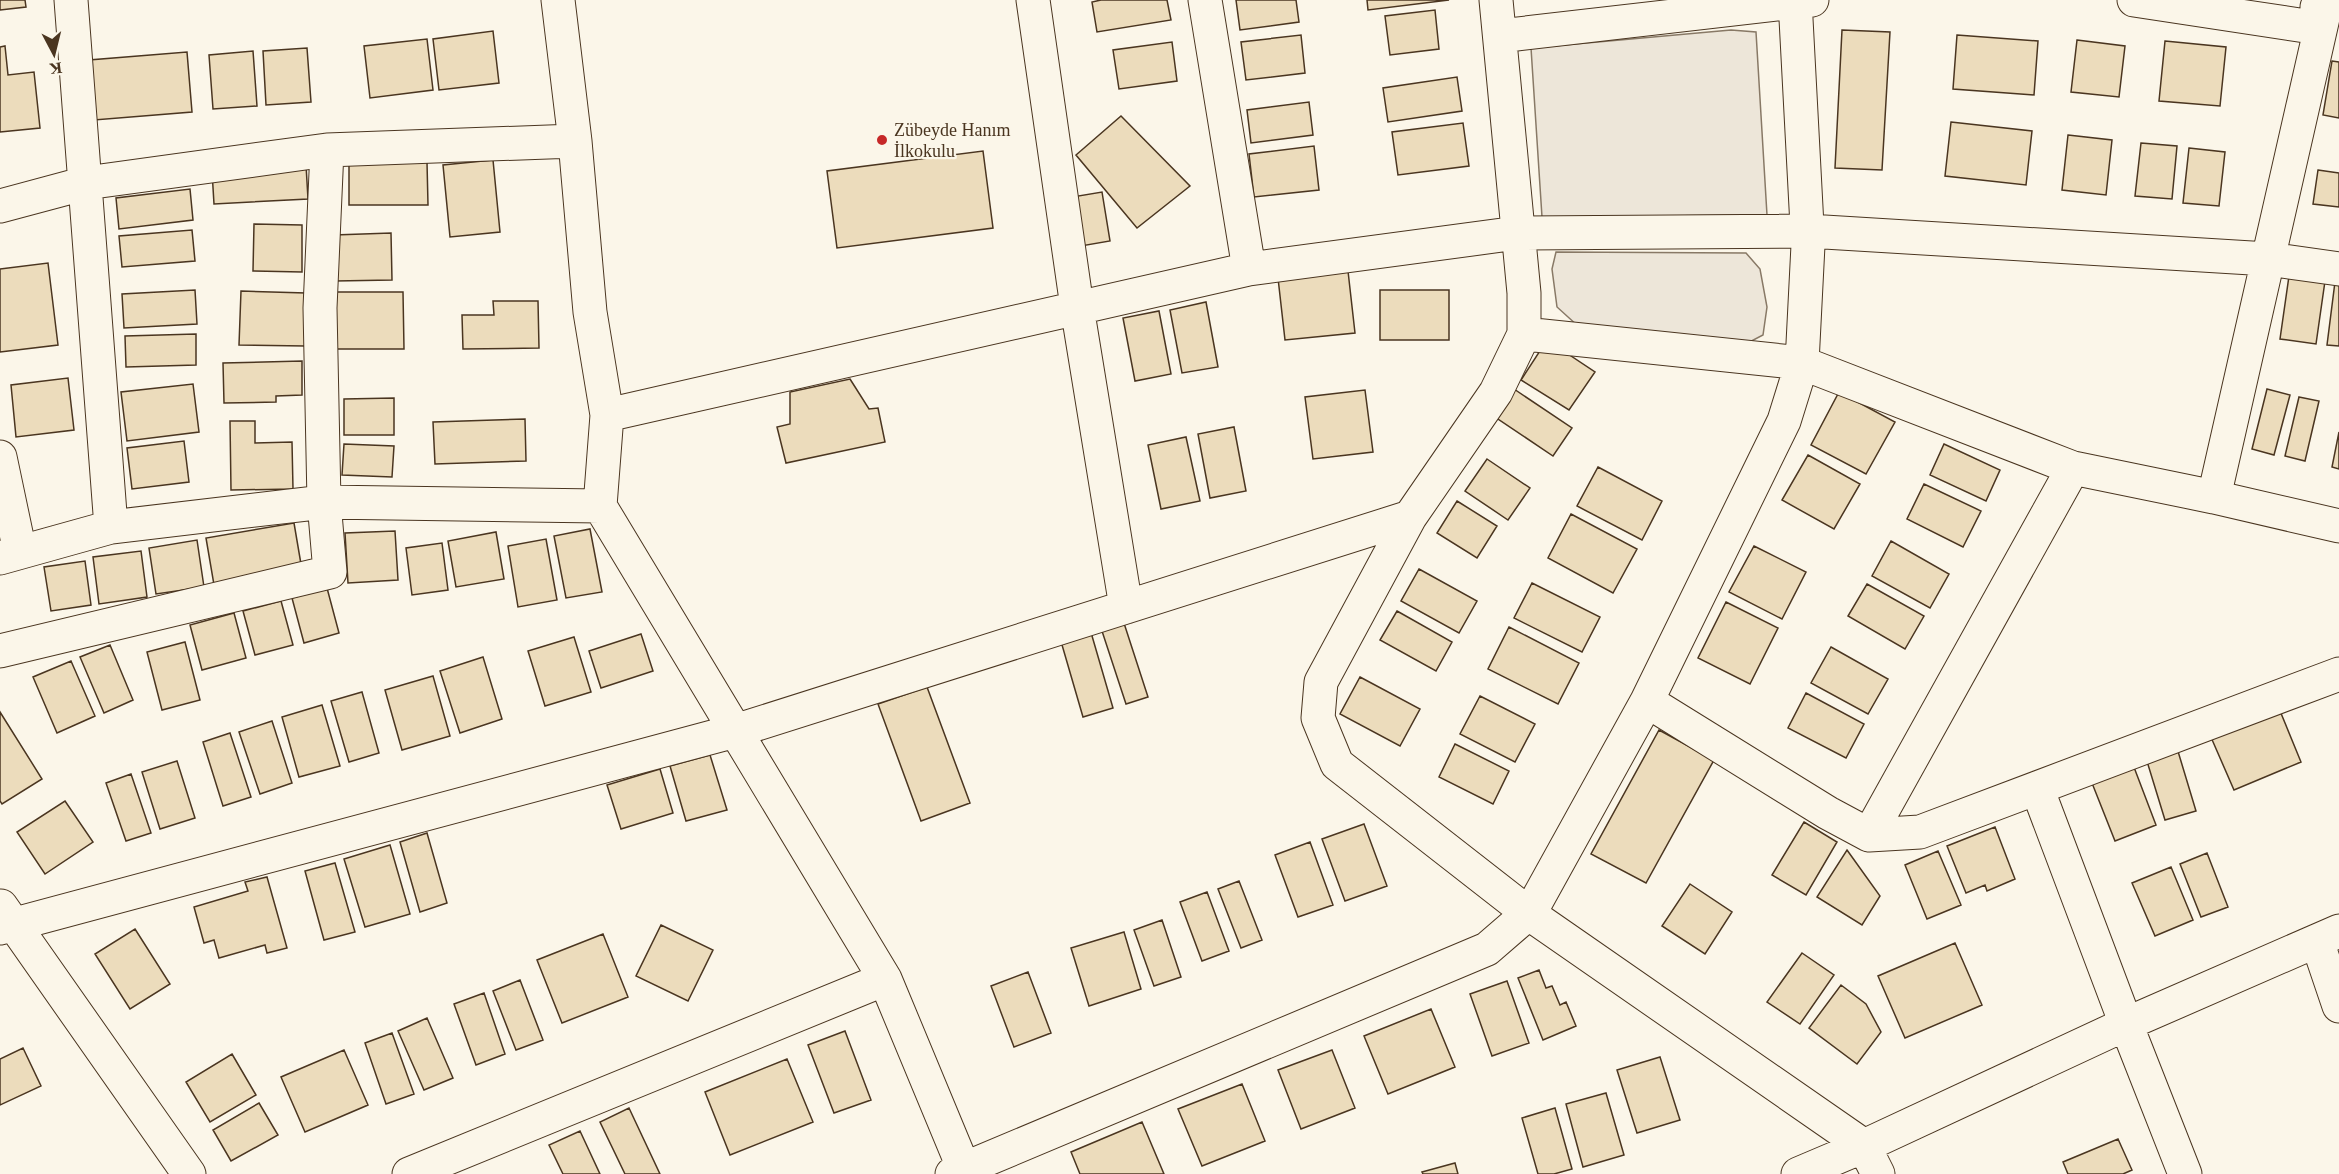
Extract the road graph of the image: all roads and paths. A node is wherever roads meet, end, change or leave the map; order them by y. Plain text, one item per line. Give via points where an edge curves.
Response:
1 (71, 0) edge
2 (558, 0) edge
3 (1033, 0) edge
4 (1205, 0) edge
5 (1496, 0) edge
6 (1801, 0) edge
7 (2134, 0) edge
8 (2325, 15) edge
9 (1500, 36) junction
10 (575, 141) junction
11 (327, 150) junction
12 (86, 183) junction
13 (0, 206) edge
14 (1808, 231) junction
15 (1517, 233) junction
16 (2268, 259) junction
17 (1249, 269) junction
18 (2339, 269) edge
19 (1077, 307) junction
20 (1524, 334) junction
21 (1802, 363) junction
22 (608, 415) junction
23 (0, 457) edge
24 (2073, 468) junction
25 (2214, 497) junction
26 (324, 502) junction
27 (600, 506) junction
28 (1410, 517) junction
29 (111, 526) junction
30 (2339, 526) edge
31 (10, 555) edge
32 (1126, 607) junction
33 (0, 651) edge
34 (2339, 674) edge
35 (1647, 701) junction
36 (735, 731) junction
37 (2037, 788) junction
38 (1869, 835) junction
39 (1528, 913) junction
40 (4, 918) edge
41 (2328, 936) edge
42 (885, 980) junction
43 (2339, 1006) edge
44 (2126, 1024) junction
45 (1871, 1160) edge
46 (961, 1172) edge
47 (189, 1174) edge
48 (409, 1174) edge
49 (1798, 1174) edge
50 (2185, 1174) edge

1 - 12 street
2 - 10 street
3 - 19 street
4 - 17 street
5 - 9 street
6 - 9 street
6 - 14 street
7 - 8 street
8 - 16 street
9 - 15 street
10 - 11 street
10 - 22 street via 590,312
11 - 12 street
11 - 26 street via 320,308
12 - 13 street
12 - 29 street
14 - 15 street
14 - 16 street
14 - 21 street
15 - 17 street
15 - 20 street
16 - 18 street
16 - 25 street
17 - 19 street
19 - 22 street
19 - 32 street
20 - 21 street
20 - 28 street via 1497,392
21 - 24 street
21 - 35 street via 1784,421
22 - 27 street
23 - 31 street
24 - 25 street
24 - 38 street
25 - 30 street
26 - 27 street
26 - 29 street
26 - 33 street via 330,572
27 - 36 street
28 - 32 street
28 - 39 street via 1321,682 1318,718 1337,764
29 - 31 street
32 - 36 street
34 - 37 street
35 - 38 street
35 - 39 street
36 - 40 street
36 - 42 street
37 - 38 street via 1920,832
37 - 44 street
39 - 45 street
39 - 46 street via 1487,949
40 - 47 street
41 - 43 street
41 - 44 street
42 - 46 street
42 - 48 street
44 - 45 street
44 - 50 street
45 - 49 street

